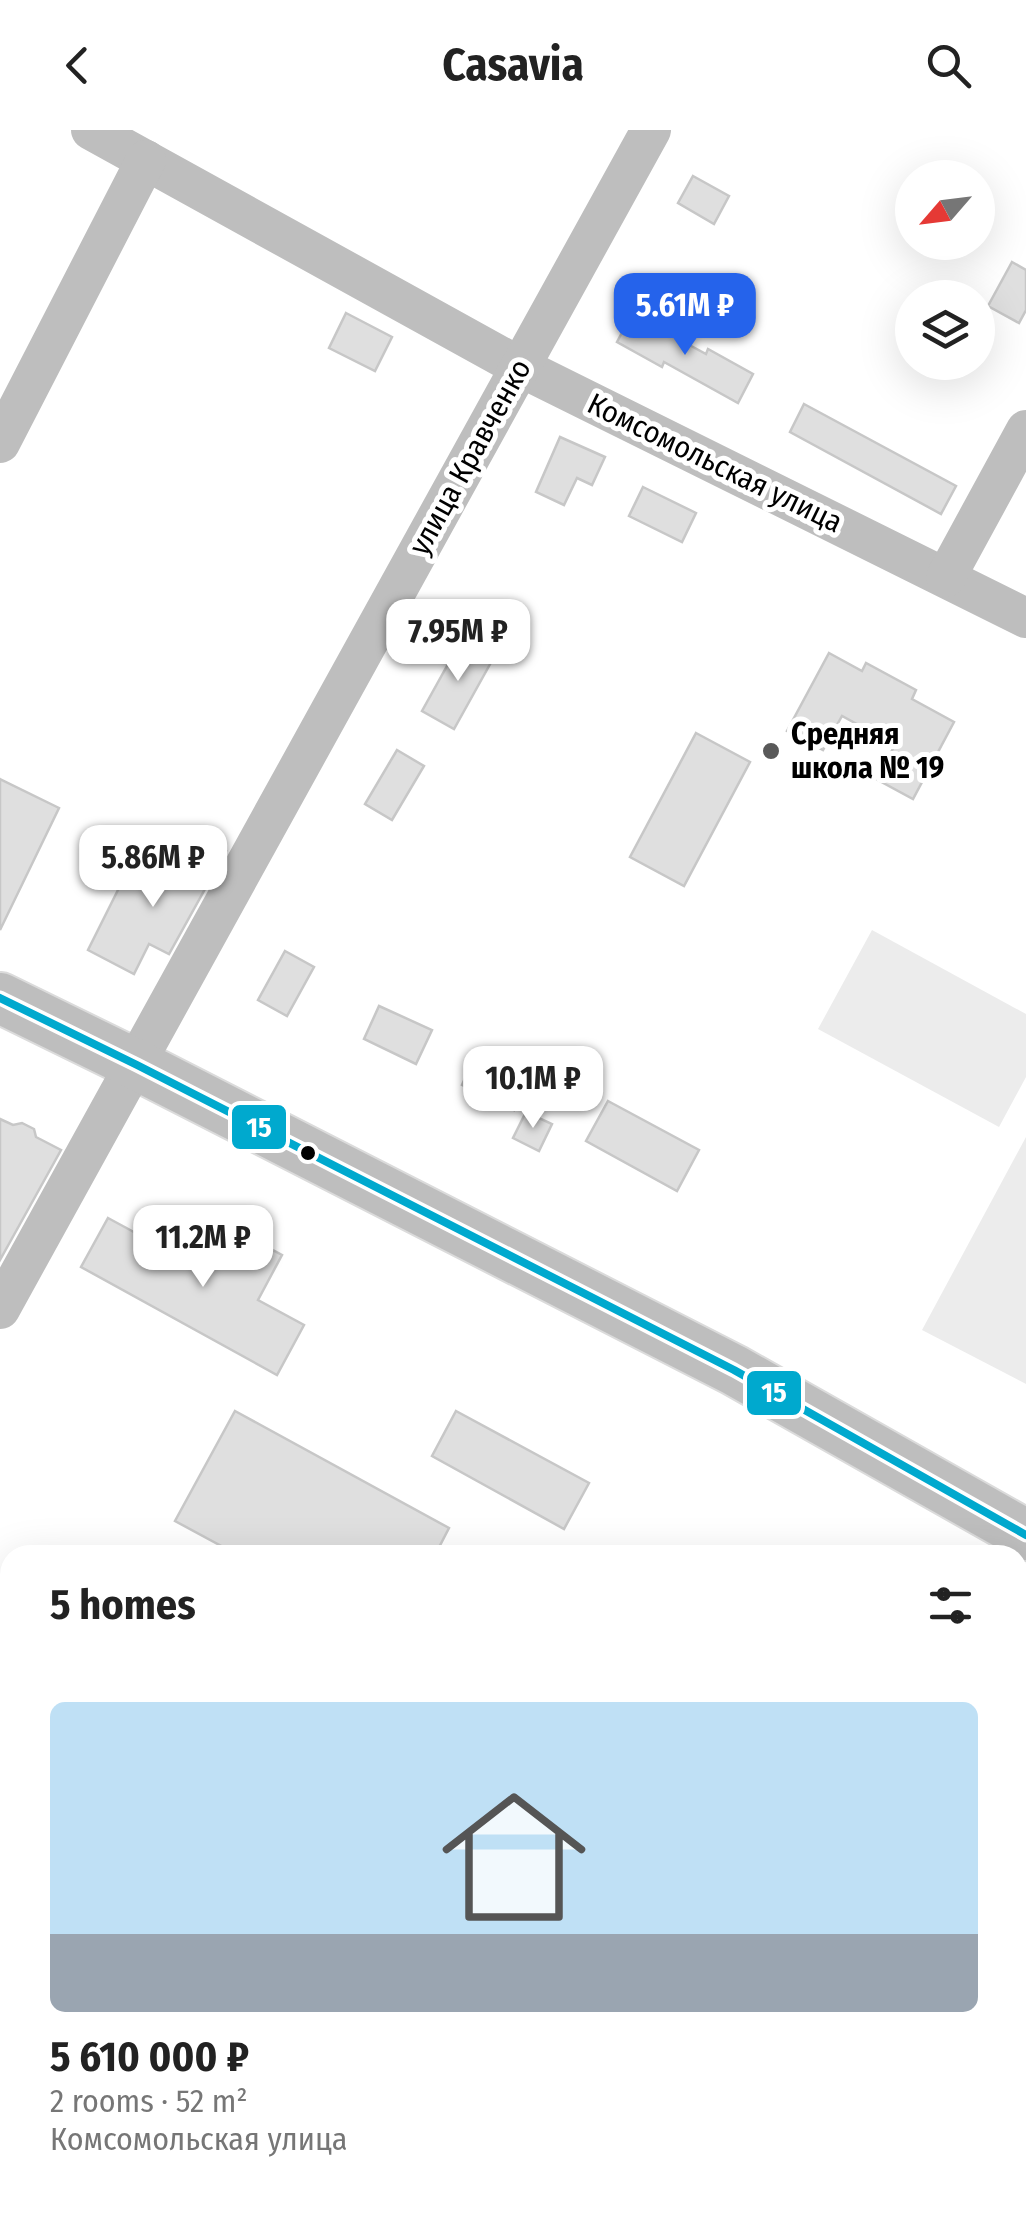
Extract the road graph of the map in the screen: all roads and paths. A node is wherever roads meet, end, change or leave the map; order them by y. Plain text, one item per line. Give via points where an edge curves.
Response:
1 (91, 130) edge
2 (651, 130) edge
3 (146, 160) junction
4 (520, 368) junction
5 (1026, 430) edge
6 (0, 443) edge
7 (946, 577) junction
8 (1026, 618) edge
9 (0, 998) edge
10 (137, 1065) junction
11 (11, 1263) edge
12 (0, 1309) edge
13 (1026, 1535) edge

1 - 3 street, Комсомольская улица
2 - 4 street, улица Кравченко
3 - 4 street, Комсомольская улица
3 - 6 street
4 - 7 street, Комсомольская улица
4 - 10 street, улица Кравченко
5 - 7 street
7 - 8 street, Комсомольская улица
9 - 10 main road
10 - 11 street, улица Кравченко
10 - 13 main road via 734,1370
11 - 12 street, улица Кравченко

